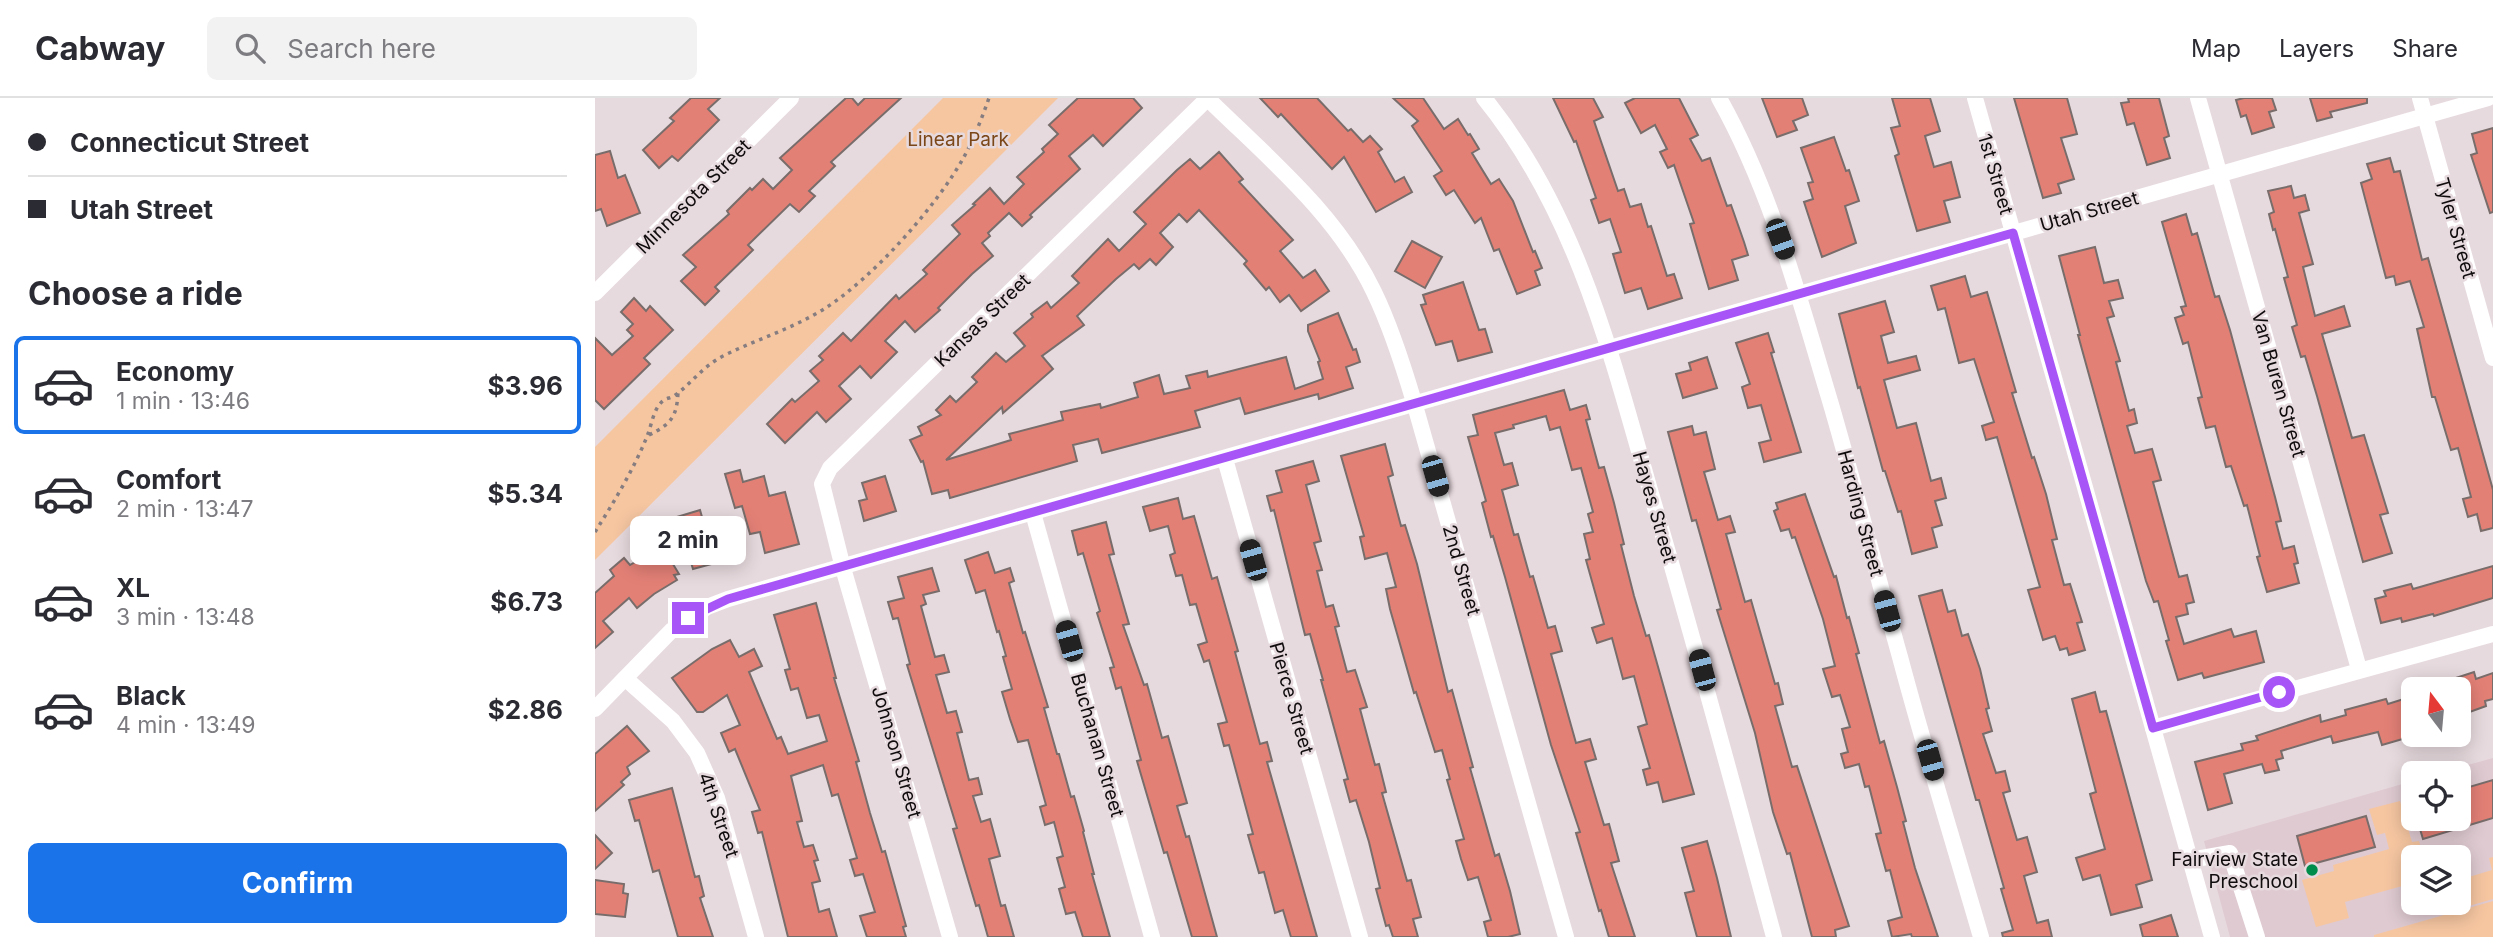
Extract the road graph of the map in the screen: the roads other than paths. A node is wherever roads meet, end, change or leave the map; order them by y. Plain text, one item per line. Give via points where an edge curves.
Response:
1 (791, 98) edge
2 (1208, 98) edge
3 (1485, 98) edge
4 (1719, 98) edge
5 (1975, 98) edge
6 (2198, 98) edge
7 (2420, 98) edge
8 (2488, 98) edge
9 (2425, 116) junction
10 (2220, 174) junction
11 (2013, 233) junction
12 (598, 284) edge
13 (1798, 295) junction
14 (1609, 349) junction
15 (2493, 358) edge
16 (1414, 402) junction
17 (1225, 459) junction
18 (1033, 513) junction
19 (843, 568) junction
20 (2493, 634) edge
21 (2359, 669) junction
22 (626, 679) junction
23 (595, 709) edge
24 (2153, 728) junction
25 (2190, 860) junction
26 (756, 937) edge
27 (950, 937) edge
28 (1152, 937) edge
29 (1360, 937) edge
30 (1566, 937) edge
31 (1774, 937) edge
32 (1981, 937) edge
33 (2212, 937) edge
34 (2257, 937) edge

1 - 12 street, Minnesota Street
2 - 16 street, 2nd Street via 1311,201 1344,243 1373,290
2 - 19 street, Kansas Street via 830,468 822,484
3 - 14 street, Hayes Street via 1534,167 1559,216
4 - 13 street, Harding Street via 1762,189
5 - 11 street, 1st Street
6 - 10 street, Van Buren Street
7 - 9 street, Tyler Street
8 - 9 street, Utah Street
9 - 10 street, Utah Street
9 - 15 street, Tyler Street
10 - 11 street, Utah Street
10 - 21 street, Van Buren Street
11 - 13 street, Utah Street
11 - 24 street, 1st Street
13 - 14 street, Utah Street
13 - 32 street, Harding Street
14 - 16 street, Utah Street
14 - 31 street, Hayes Street
16 - 17 street, Utah Street
16 - 30 street, 2nd Street
17 - 18 street, Utah Street
17 - 29 street, Pierce Street
18 - 19 street, Utah Street
18 - 28 street, Buchanan Street
19 - 22 street, Utah Street via 707,607 671,631
19 - 27 street, Johnson Street
20 - 21 street
21 - 24 street
22 - 23 street, Utah Street
22 - 26 street, 4th Street via 673,721 697,753 717,798
24 - 25 street, 1st Street
25 - 33 street, 1st Street
25 - 34 street via 2230,853

